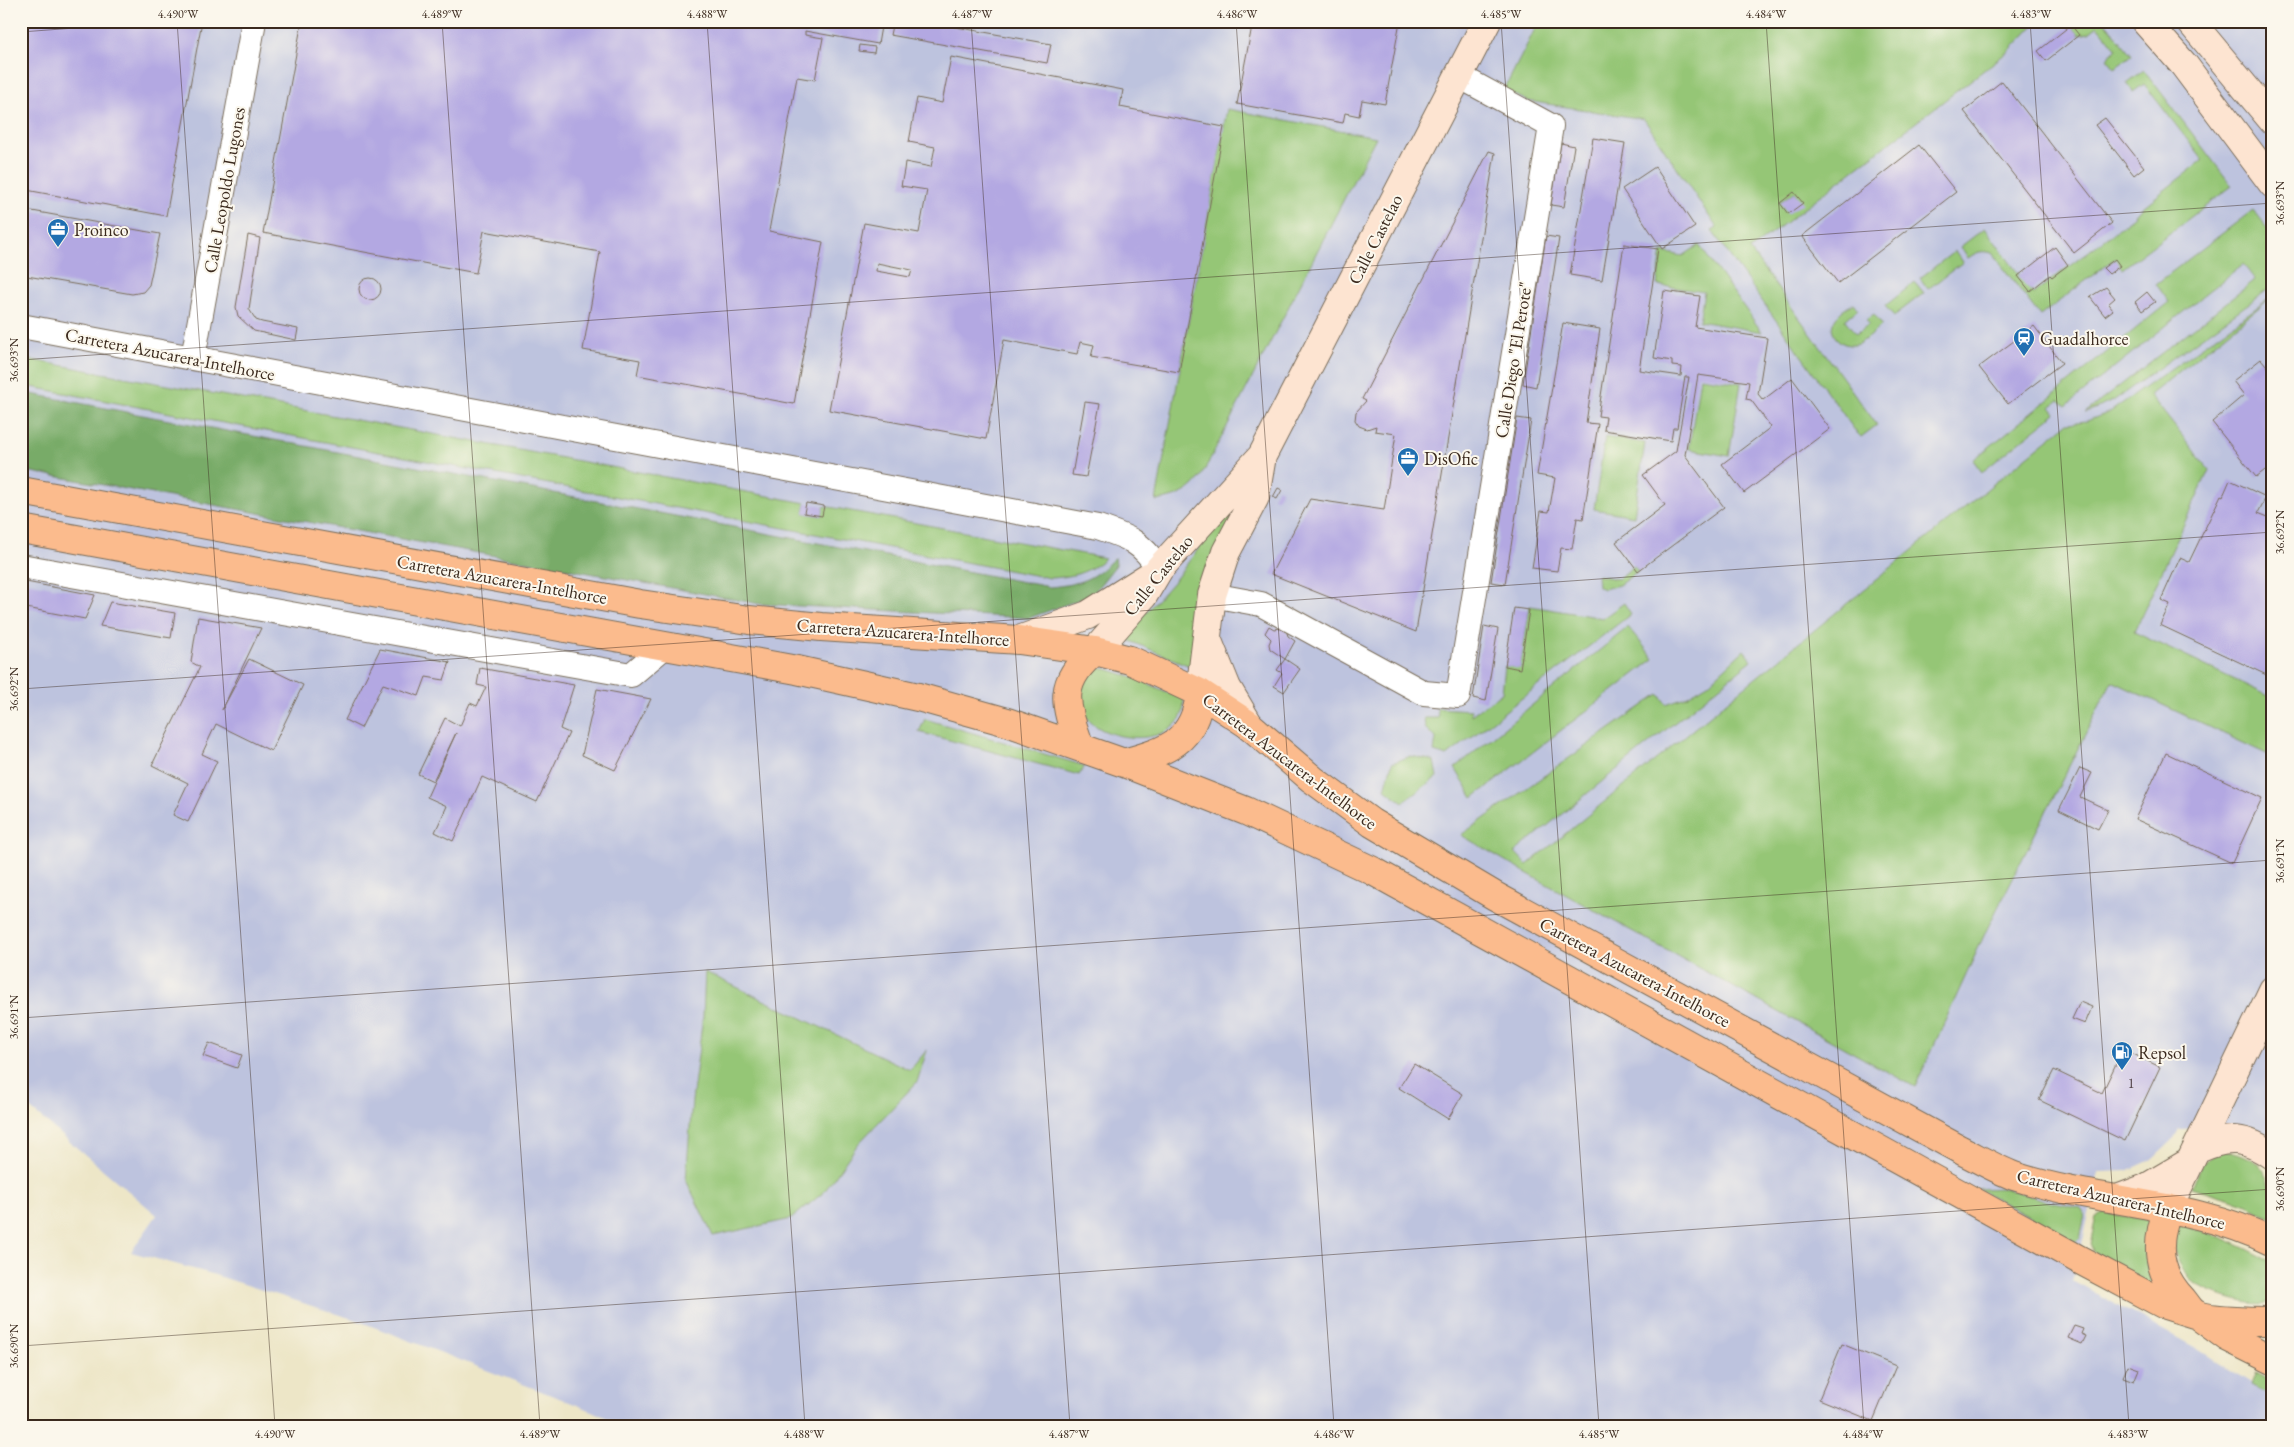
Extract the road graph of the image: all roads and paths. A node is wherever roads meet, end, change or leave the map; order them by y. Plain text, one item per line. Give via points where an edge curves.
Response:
1 (254, 21) edge
2 (1487, 21) edge
3 (2145, 21) edge
4 (2190, 21) edge
5 (1459, 76) junction
6 (2273, 121) edge
7 (2273, 184) edge
8 (21, 326) edge
9 (193, 358) junction
10 (1262, 456) junction
11 (21, 490) edge
12 (21, 529) edge
13 (21, 566) edge
14 (1159, 569) junction
15 (1212, 595) junction
16 (1207, 637) junction
17 (1019, 640) junction
18 (664, 647) junction
19 (1095, 651) junction
20 (1200, 693) junction
21 (1249, 726) junction
22 (1080, 747) junction
23 (1124, 763) junction
24 (2273, 990) edge
25 (2194, 1156) junction
26 (2273, 1156) edge
27 (2117, 1199) junction
28 (2168, 1208) junction
29 (2273, 1242) edge
30 (2197, 1315) junction
31 (2273, 1319) edge
32 (2273, 1360) edge

1 - 9 street, Calle Leopoldo Lugones
2 - 5 main road, Calle Castelao
3 - 7 main road via 2184,65
4 - 6 main road
5 - 10 main road, Calle Castelao
5 - 15 street, Calle Diego "El Perote" via 1551,126 1458,696 1424,694 1261,604
8 - 9 street, Carretera Azucarera-Intelhorce
9 - 14 street, Carretera Azucarera-Intelhorce via 1098,527 1133,540 1150,555
10 - 14 main road, Calle Castelao
10 - 15 main road, Calle Castelao via 1255,497 1226,552
11 - 17 main road, Carretera Azucarera-Intelhorce via 640,604 812,626
12 - 18 main road, Carretera Azucarera-Intelhorce
13 - 18 street via 631,675
14 - 17 main road via 1088,615
14 - 19 main road, Calle Castelao via 1144,596
15 - 16 main road, Calle Castelao
16 - 20 main road, Calle Castelao
16 - 21 main road via 1228,688
17 - 19 main road, Carretera Azucarera-Intelhorce
18 - 22 main road, Carretera Azucarera-Intelhorce via 797,670 918,697
19 - 20 main road, Carretera Azucarera-Intelhorce via 1130,660
19 - 22 main road via 1071,675 1066,700
20 - 21 main road, Carretera Azucarera-Intelhorce
20 - 23 main road via 1199,709 1191,728 1177,743
21 - 27 main road, Carretera Azucarera-Intelhorce via 1312,779 1372,823 1494,896 2014,1176
22 - 23 main road, Carretera Azucarera-Intelhorce
23 - 30 main road, Carretera Azucarera-Intelhorce via 1246,811 1373,871 2078,1259 2164,1305
24 - 25 main road
25 - 26 main road via 2215,1142 2235,1139 2254,1143
25 - 27 main road via 2146,1188
25 - 28 main road
27 - 28 main road, Carretera Azucarera-Intelhorce
28 - 29 main road, Carretera Azucarera-Intelhorce via 2224,1221
28 - 30 main road via 2159,1247 2162,1266 2171,1288
30 - 31 main road via 2244,1320
30 - 32 main road, Carretera Azucarera-Intelhorce via 2227,1337

